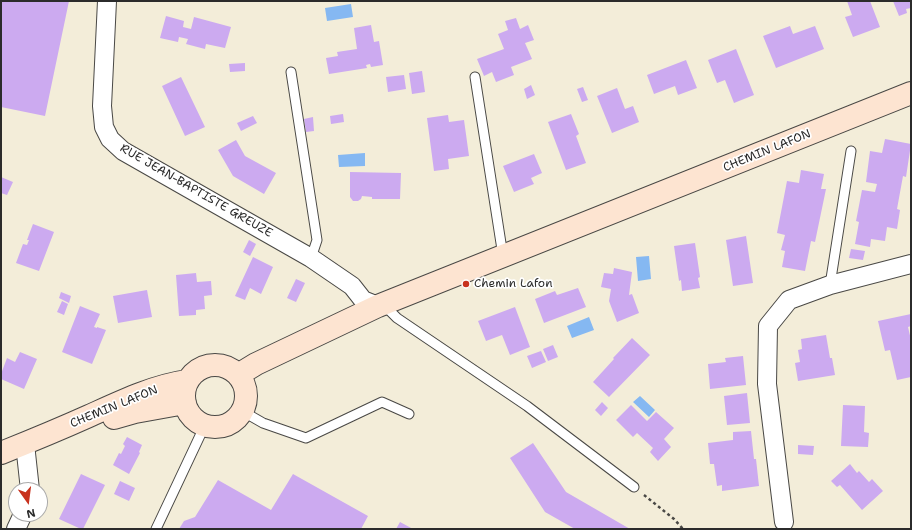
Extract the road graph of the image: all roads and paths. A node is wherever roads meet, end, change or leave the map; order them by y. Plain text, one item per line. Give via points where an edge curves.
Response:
1 (107, 1) edge
2 (291, 72) dead end
3 (476, 77) dead end
4 (911, 94) edge
5 (851, 151) dead end
6 (503, 256) junction
7 (311, 258) junction
8 (911, 264) edge
9 (830, 285) junction
10 (378, 306) junction
11 (238, 375) junction
12 (187, 381) junction
13 (185, 403) junction
14 (242, 411) junction
15 (409, 414) dead end
16 (205, 425) junction
17 (34, 440) junction
18 (1, 453) edge
19 (31, 482) edge
20 (634, 487) joint
21 (784, 522) dead end
22 (156, 529) edge
23 (682, 529) edge

1 - 7 street, RUE JEAN-BAPTISTE GREUZE via 102,106 104,127 110,139 123,151
2 - 7 lane via 317,240
3 - 6 lane
4 - 6 street, CHEMIN LAFON
5 - 9 lane
6 - 10 street, CHEMIN LAFON
7 - 10 street, RUE JEAN-BAPTISTE GREUZE via 352,286 363,300
8 - 9 street
9 - 21 street via 789,300 768,326 767,384
10 - 11 street, CHEMIN LAFON
10 - 20 lane via 390,311 527,406
11 - 12 street via 229,368 208,365 199,369
11 - 14 street via 245,389 246,400
12 - 13 street
12 - 17 street, CHEMIN LAFON via 118,403
13 - 16 street via 192,416
13 - 17 street, CHEMIN LAFON via 135,412
14 - 15 lane via 263,423 306,438 382,402
14 - 16 street via 236,419 227,424 216,427
16 - 22 lane
17 - 18 street, CHEMIN LAFON
17 - 19 street
20 - 23 path via 674,519

